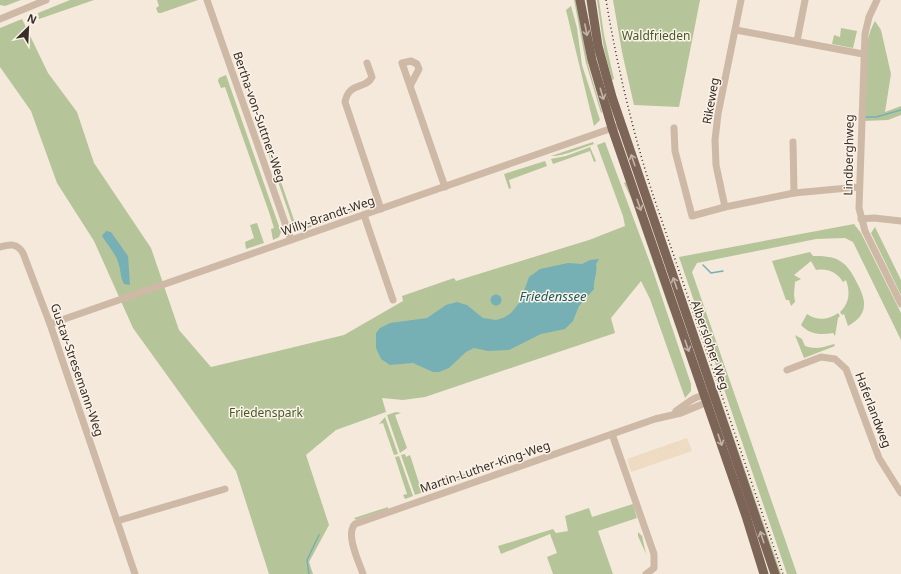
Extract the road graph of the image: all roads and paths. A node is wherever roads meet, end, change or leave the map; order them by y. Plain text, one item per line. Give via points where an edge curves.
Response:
1 (46, 0) edge
2 (207, 0) edge
3 (580, 0) edge
4 (591, 0) edge
5 (741, 0) edge
6 (805, 0) edge
7 (877, 0) edge
8 (0, 19) edge
9 (736, 30) junction
10 (797, 42) junction
11 (863, 54) junction
12 (368, 62) dead end
13 (410, 86) dead end
14 (617, 127) junction
15 (674, 128) dead end
16 (792, 142) dead end
17 (445, 187) junction
18 (859, 187) junction
19 (794, 193) junction
20 (725, 207) junction
21 (381, 209) junction
22 (364, 215) junction
23 (861, 219) junction
24 (901, 221) edge
25 (291, 240) junction
26 (0, 247) edge
27 (393, 300) dead end
28 (901, 304) edge
29 (50, 324) junction
30 (787, 370) dead end
31 (715, 397) junction
32 (705, 399) junction
33 (612, 434) junction
34 (225, 489) dead end
35 (901, 493) edge
36 (117, 521) junction
37 (134, 574) edge
38 (363, 574) edge
39 (646, 574) edge
40 (764, 574) edge
41 (774, 574) edge

1 - 8 street
2 - 25 street, Bertha-von-Suttner-Weg
3 -> 14 main road, Albersloher Weg via 592,60
4 - 14 main road, Albersloher Weg via 598,46
5 - 9 street, Rikeweg
6 - 10 street
7 - 11 street, Lindberghweg via 866,27
9 - 10 street
9 - 20 street, Rikeweg via 718,114 716,140 716,165
10 - 11 street
11 - 18 street, Lindberghweg
12 - 21 street via 372,78 353,88 345,102
13 - 17 street
14 - 17 street, Willy-Brandt-Weg
31 -> 14 main road, Albersloher Weg
14 -> 32 main road, Albersloher Weg
15 - 20 street via 675,151 692,216
16 - 19 street
17 - 21 street, Willy-Brandt-Weg
18 - 19 street
18 - 23 street, Lindberghweg
19 - 20 street
21 - 22 street, Willy-Brandt-Weg
22 - 25 street, Willy-Brandt-Weg
22 - 27 street
23 - 24 street
23 - 28 street, Lindberghweg
25 - 29 street, Willy-Brandt-Weg
26 - 29 street, Gustav-Stresemann-Weg via 11,244 23,253
29 - 36 street, Gustav-Stresemann-Weg
30 - 35 street, Haferlandweg via 821,357 835,359 846,369 879,458
31 - 32 street, Martin-Luther-King-Weg
41 -> 31 main road, Albersloher Weg
32 - 33 street, Martin-Luther-King-Weg via 681,413
32 -> 40 main road, Albersloher Weg
33 - 38 street, Martin-Luther-King-Weg via 355,524 351,530 351,537
33 - 39 street via 654,554 654,568
34 - 36 street
36 - 37 street, Gustav-Stresemann-Weg

